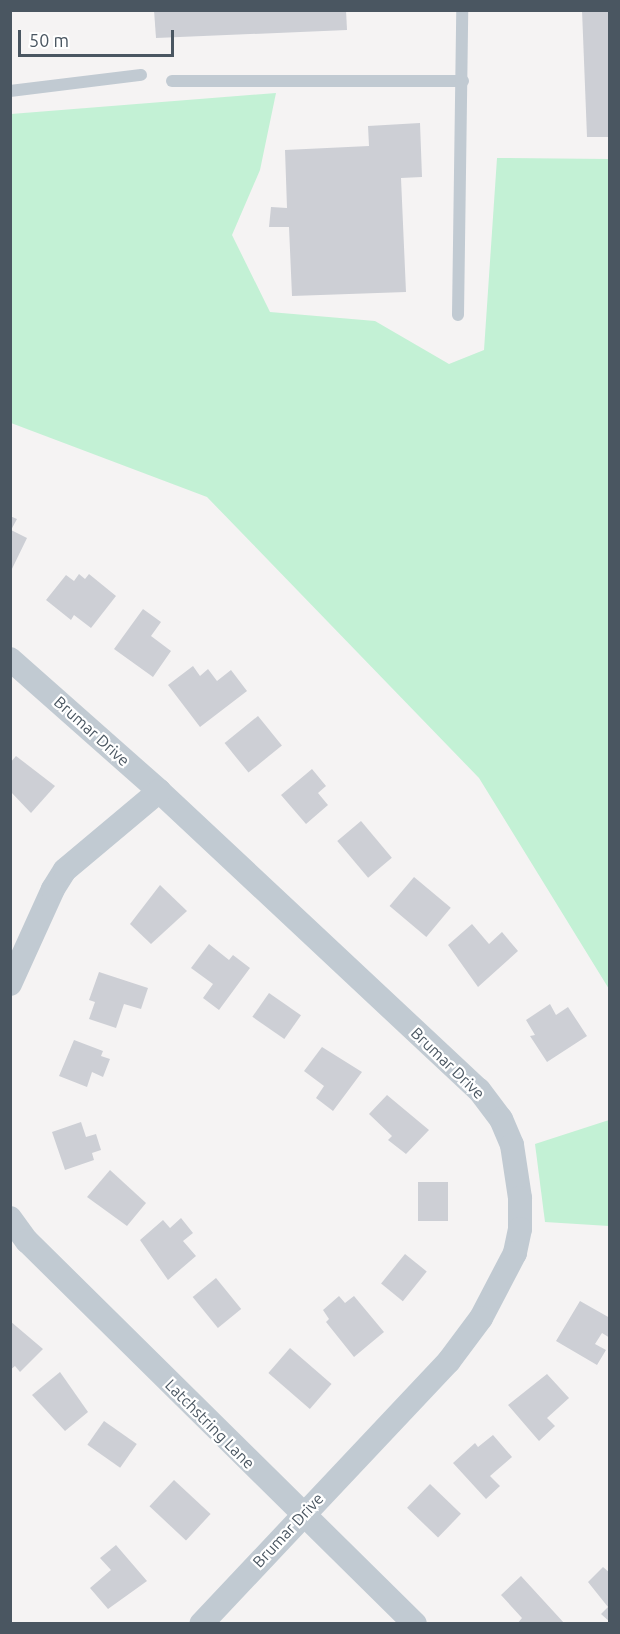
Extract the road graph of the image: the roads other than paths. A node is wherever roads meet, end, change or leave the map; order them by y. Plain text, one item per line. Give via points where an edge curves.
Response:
1 (462, 10) edge
2 (141, 75) dead end
3 (172, 81) dead end
4 (463, 81) junction
5 (10, 91) edge
6 (458, 315) dead end
7 (10, 659) edge
8 (159, 791) junction
9 (10, 984) edge
10 (10, 1218) edge
11 (302, 1515) junction
12 (201, 1623) edge
13 (415, 1623) edge

1 - 4 lane
2 - 5 lane
3 - 4 lane
4 - 6 lane
7 - 8 street, Brumar Drive
8 - 9 street via 65,870
8 - 11 street, Brumar Drive via 479,1090 501,1119 512,1145 520,1229 503,1280 449,1361
10 - 11 street, Latchstring Lane via 27,1241
11 - 12 street, Brumar Drive
11 - 13 street, Latchstring Lane

